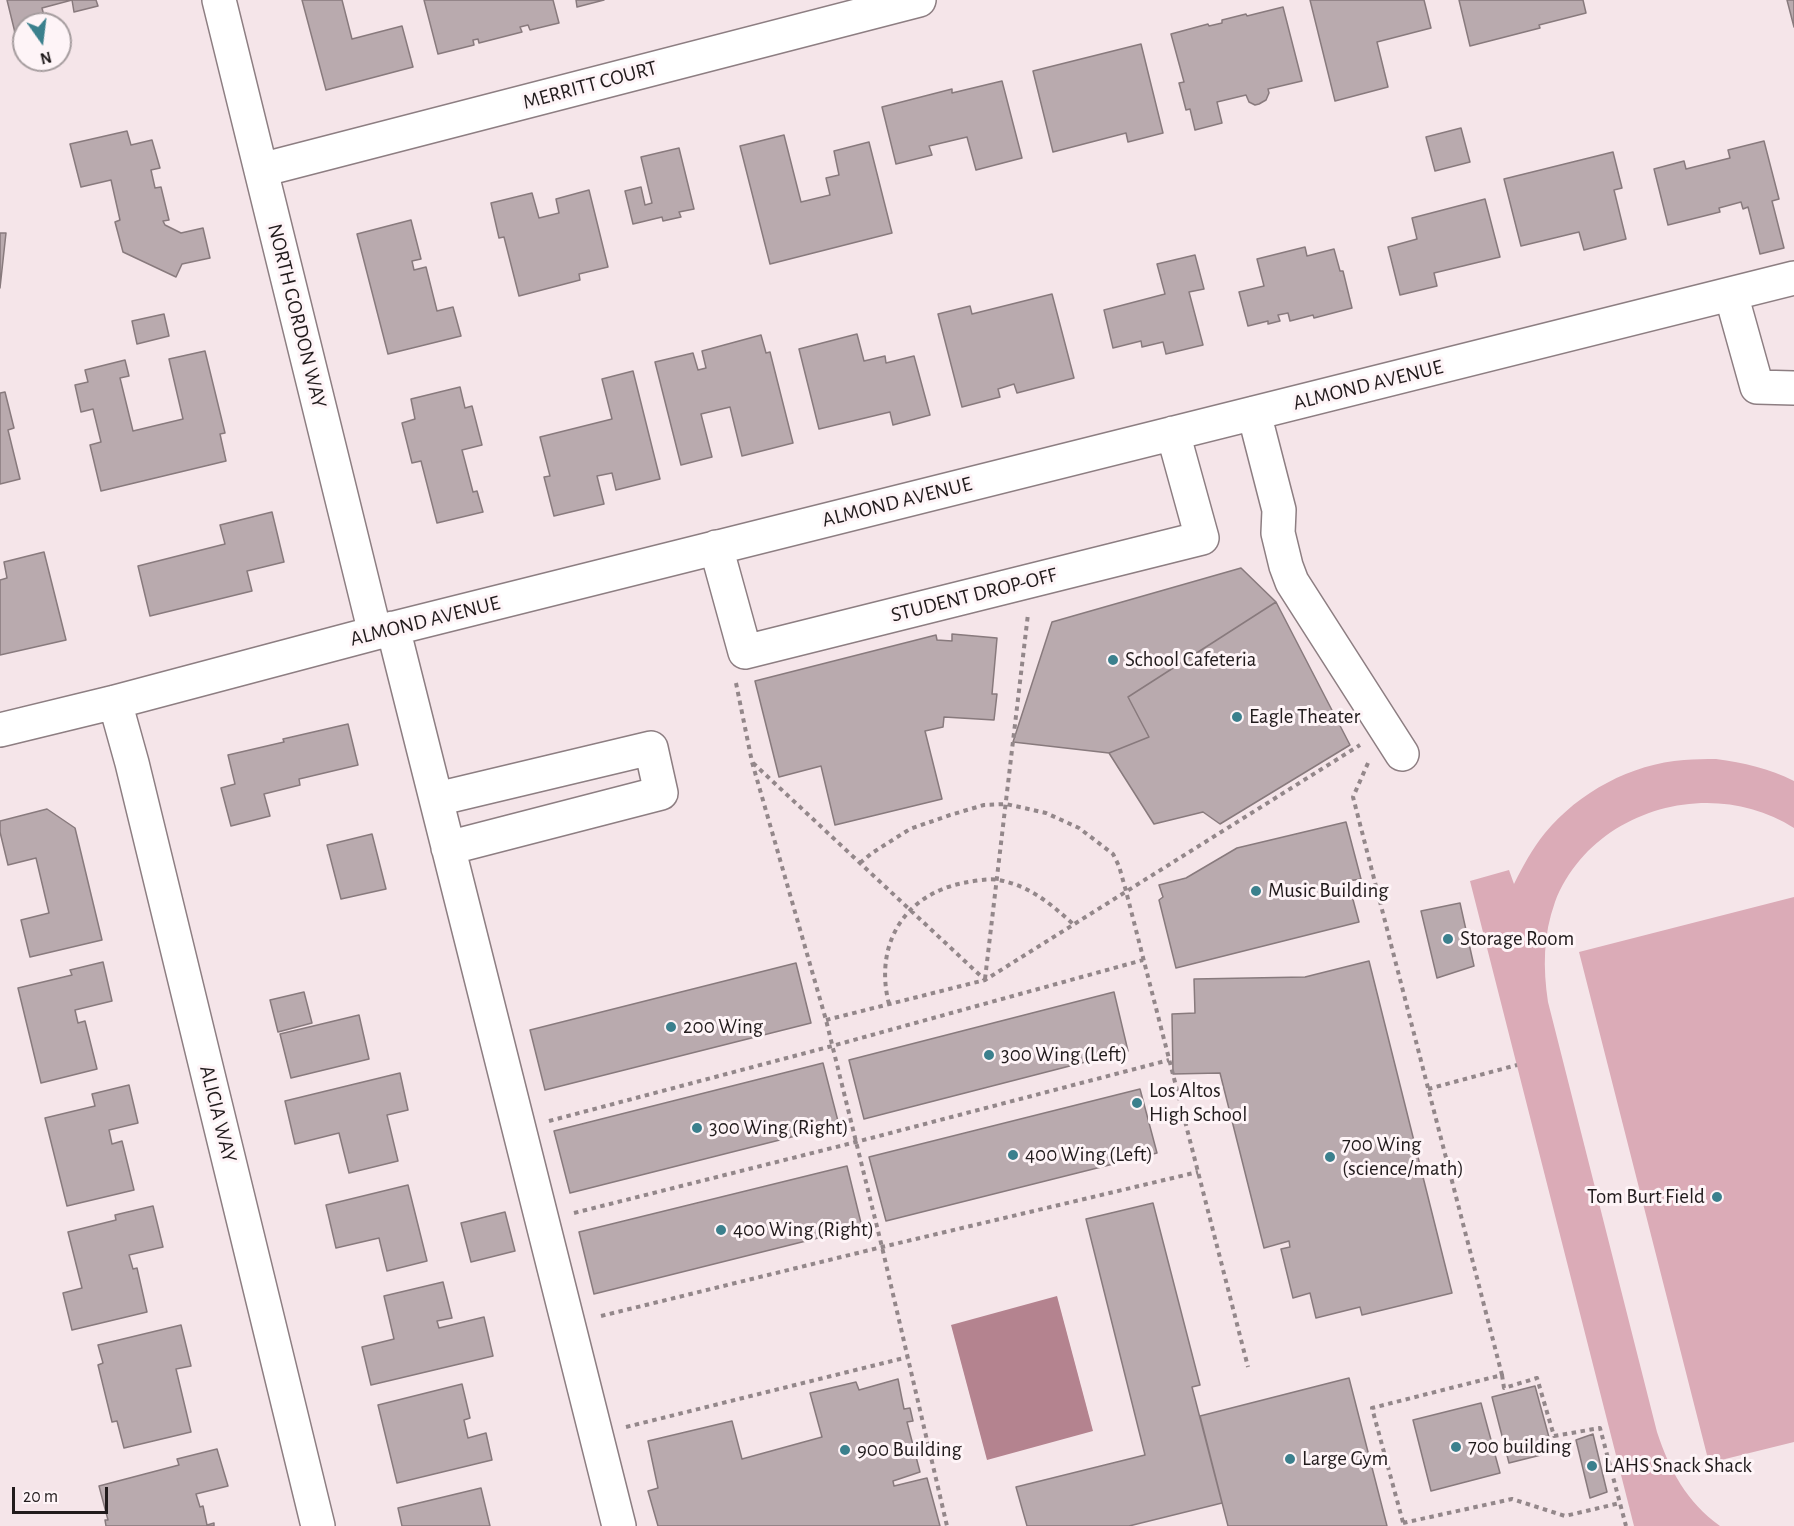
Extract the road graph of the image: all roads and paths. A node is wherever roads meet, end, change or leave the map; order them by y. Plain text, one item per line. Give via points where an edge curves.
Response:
1 (219, 0) edge
2 (919, 0) edge
3 (261, 170) junction
4 (1794, 278) edge
5 (1731, 294) junction
6 (1794, 388) edge
7 (1254, 413) junction
8 (1173, 433) junction
9 (716, 547) junction
10 (1032, 581) junction
11 (384, 631) junction
12 (745, 652) junction
13 (115, 702) junction
14 (0, 730) edge
15 (1366, 751) dead end
16 (1402, 754) dead end
17 (1370, 758) dead end
18 (752, 762) junction
19 (436, 799) junction
20 (1006, 804) junction
21 (448, 848) junction
22 (860, 863) junction
23 (997, 879) junction
24 (1126, 891) junction
25 (910, 911) junction
26 (1073, 924) junction
27 (1143, 960) junction
28 (985, 980) junction
29 (889, 1004) junction
30 (826, 1020) junction
31 (832, 1046) junction
32 (1169, 1060) junction
33 (1517, 1065) dead end
34 (1428, 1089) junction
35 (541, 1123) dead end
36 (856, 1143) junction
37 (1198, 1172) junction
38 (564, 1215) dead end
39 (882, 1246) junction
40 (601, 1316) dead end
41 (908, 1357) junction
42 (1248, 1366) dead end
43 (1502, 1375) junction
44 (617, 1430) dead end
45 (1620, 1503) junction
46 (1404, 1525) edge
47 (318, 1526) edge
48 (619, 1526) edge
49 (947, 1526) edge
50 (1626, 1526) edge

1 - 3 street, NORTH GORDON WAY
2 - 3 street, MERRITT COURT
3 - 11 street, NORTH GORDON WAY
4 - 5 street, ALMOND AVENUE
5 - 6 street via 1757,387
5 - 7 street, ALMOND AVENUE
7 - 8 street, ALMOND AVENUE
7 - 16 street via 1279,510 1278,533 1292,582
8 - 9 street, ALMOND AVENUE
8 - 10 street, STUDENT DROP-OFF via 1202,538
9 - 11 street, ALMOND AVENUE
9 - 12 street
10 - 12 street, STUDENT DROP-OFF
10 - 20 path
11 - 13 street, ALMOND AVENUE
11 - 19 street, NORTH GORDON WAY via 416,724
12 - 18 path via 734,674
13 - 14 street, ALMOND AVENUE
13 - 47 street, ALICIA WAY
15 - 24 path via 1362,744
17 - 34 path via 1353,797
18 - 22 path
18 - 30 path
19 - 21 street, NORTH GORDON WAY
19 - 21 street via 651,748 661,793
20 - 22 path via 984,805 910,829
20 - 23 path
20 - 24 path via 1046,813 1079,828 1113,854
21 - 48 street, NORTH GORDON WAY
22 - 25 path
23 - 25 path via 951,886 927,897
23 - 26 path via 1032,891
23 - 28 path
24 - 26 path
24 - 27 path
25 - 28 path
25 - 29 path via 888,947 884,971
26 - 28 path
27 - 31 path
27 - 32 path
28 - 29 path
29 - 30 path
30 - 31 path
31 - 35 path
31 - 36 path
32 - 36 path
32 - 37 path
33 - 34 path
34 - 43 path
36 - 38 path
36 - 39 path
37 - 39 path
37 - 42 path
39 - 40 path
39 - 41 path
41 - 44 path
41 - 49 path
43 - 45 path via 1504,1388 1537,1378 1554,1436 1600,1428
43 - 46 path via 1372,1408
45 - 46 path via 1565,1516 1512,1499
45 - 50 path

